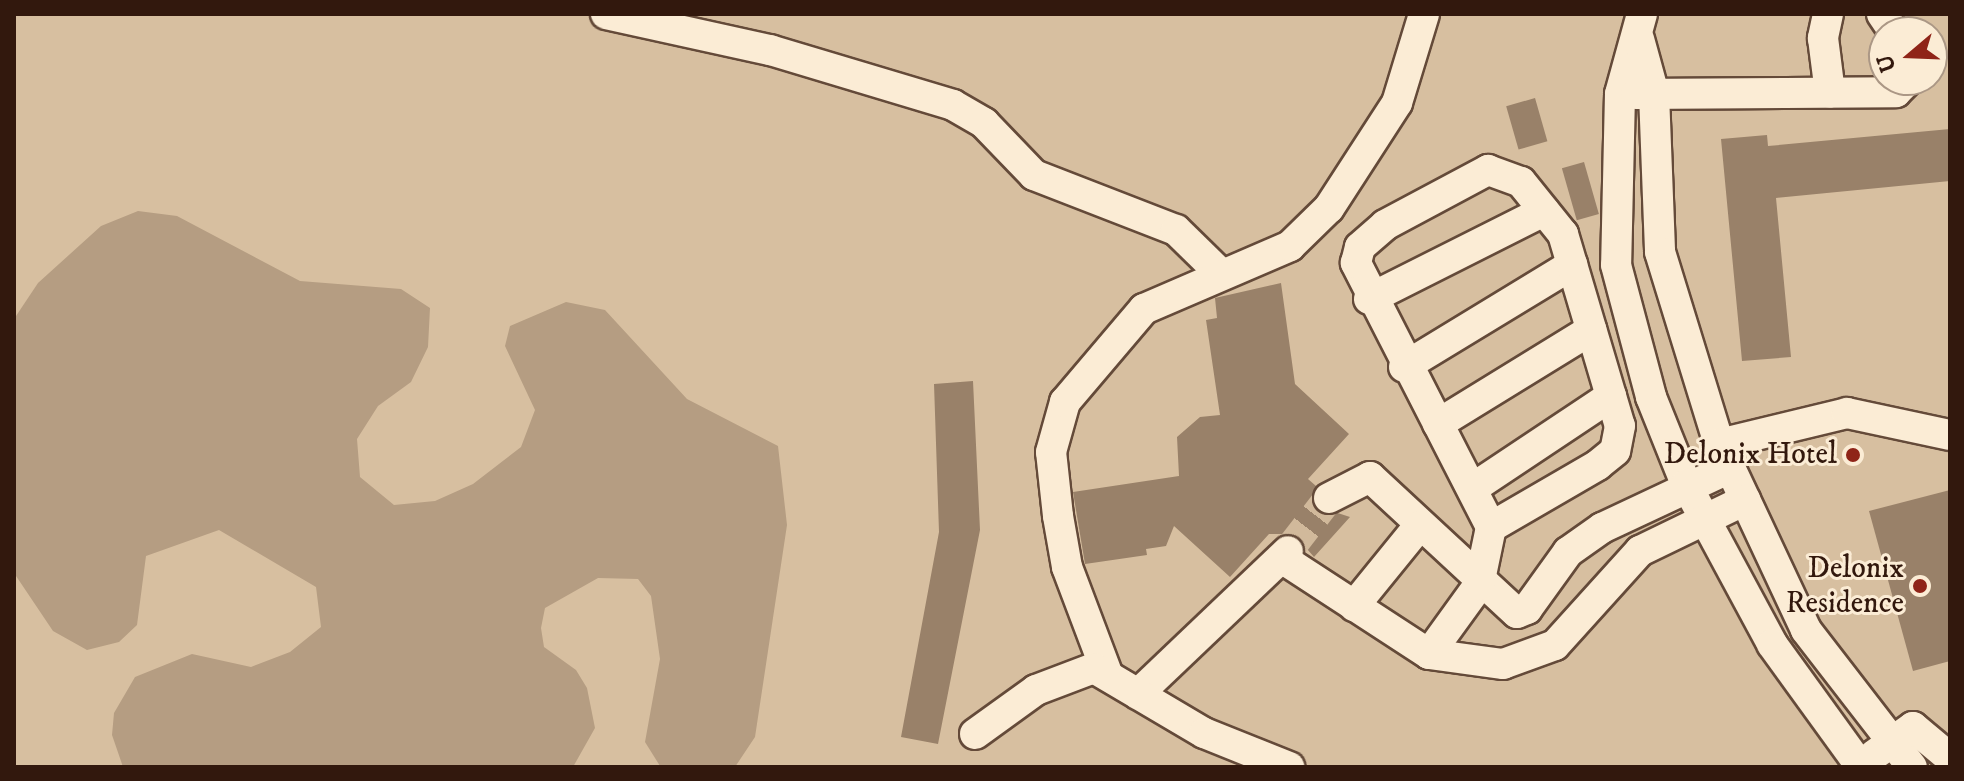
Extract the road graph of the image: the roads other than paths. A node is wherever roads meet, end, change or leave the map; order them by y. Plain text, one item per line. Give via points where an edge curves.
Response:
1 (606, 14) edge
2 (1424, 14) edge
3 (1828, 14) edge
4 (1640, 27) edge
5 (1868, 92) edge
6 (1830, 93) junction
7 (1620, 94) junction
8 (1654, 94) junction
9 (1544, 211) junction
10 (1572, 265) junction
11 (1221, 274) junction
12 (1369, 299) junction
13 (1591, 330) junction
14 (1404, 367) junction
15 (1611, 396) junction
16 (1438, 424) junction
17 (1950, 435) edge
18 (1725, 456) junction
19 (1686, 484) junction
20 (1473, 488) junction
21 (1329, 498) tunnel mouth
22 (1745, 500) junction
23 (1703, 517) junction
24 (1419, 526) junction
25 (1491, 527) junction
26 (1479, 585) junction
27 (1354, 606) junction
28 (1429, 654) junction
29 (1107, 673) junction
30 (1138, 694) junction
31 (975, 734) dead end
32 (1888, 742) junction
33 (1950, 758) edge
34 (1289, 767) edge
35 (1861, 767) edge
36 (1912, 767) edge

1 - 11 lane via 770,50 953,105 984,123 1034,175 1176,230
2 - 11 lane via 1397,103 1329,208 1290,246
3 - 6 lane via 1823,38
4 - 7 lane
4 - 8 lane
5 - 6 lane
6 - 8 lane
7 - 8 lane
7 - 19 lane via 1616,265 1651,397
8 - 18 lane via 1660,252
9 - 10 lane via 1563,234
9 - 12 lane
9 - 12 lane via 1521,182 1488,170 1385,225 1360,247 1356,263
10 - 13 lane
10 - 14 lane
11 - 29 lane via 1182,288 1127,326 1083,374 1055,427 1051,452 1067,567
12 - 14 lane
13 - 15 lane
13 - 16 lane
14 - 16 lane
15 - 20 lane
15 - 25 lane via 1620,426 1615,451
16 - 20 lane
17 - 18 lane via 1847,413
18 - 19 lane
18 - 22 lane
19 - 23 lane
19 - 26 lane via 1568,552 1527,609 1509,610
20 - 25 lane
21 - 24 lane via 1370,477
22 - 23 lane
22 - 32 lane via 1806,630
23 - 28 lane via 1640,551 1555,645 1531,659 1471,663
23 - 35 lane via 1772,644
24 - 26 lane
24 - 27 lane
25 - 26 lane
26 - 28 lane
27 - 28 lane
27 - 30 lane via 1286,555
29 - 30 lane
29 - 31 lane via 1081,669
30 - 34 lane via 1204,733
32 - 33 lane via 1922,729
32 - 35 lane
32 - 36 lane

